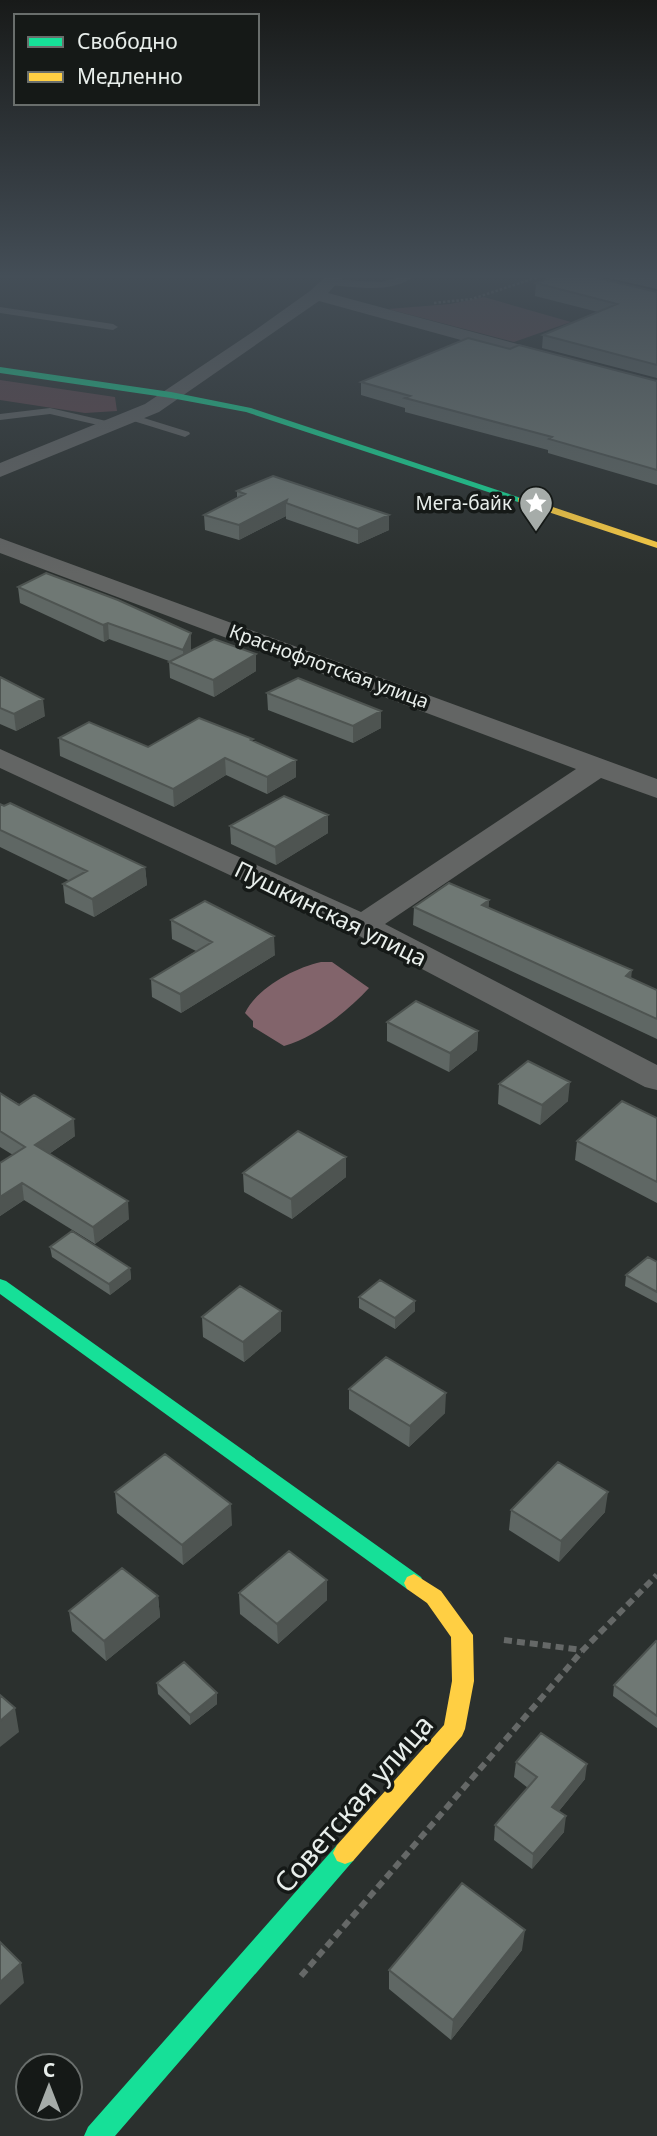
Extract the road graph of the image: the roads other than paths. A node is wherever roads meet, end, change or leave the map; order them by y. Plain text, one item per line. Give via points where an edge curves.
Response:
1 (48, 376) edge
2 (86, 376) edge
3 (197, 376) edge
4 (176, 391) junction
5 (50, 411) junction
6 (0, 417) edge
7 (121, 421) junction
8 (0, 430) edge
9 (185, 434) dead end
10 (0, 471) edge
11 (657, 533) edge
12 (0, 545) edge
13 (657, 545) edge
14 (0, 757) edge
15 (598, 766) junction
16 (657, 789) edge
17 (363, 925) junction
18 (657, 1079) edge
19 (0, 1286) edge
20 (97, 2136) edge

1 - 4 main road
2 - 4 main road
3 - 4 street
4 - 7 street
4 - 11 main road via 294,414
4 - 13 main road via 282,420
5 - 6 lane
5 - 7 lane
5 - 8 lane
7 - 9 lane
7 - 10 street
12 - 15 street, Краснофлотская улица
14 - 17 street, Пушкинская улица
15 - 16 street, Краснофлотская улица
15 - 17 street
17 - 18 street, Пушкинская улица
19 - 20 main road, Советская улица via 434,1597 462,1635 463,1681 454,1729

